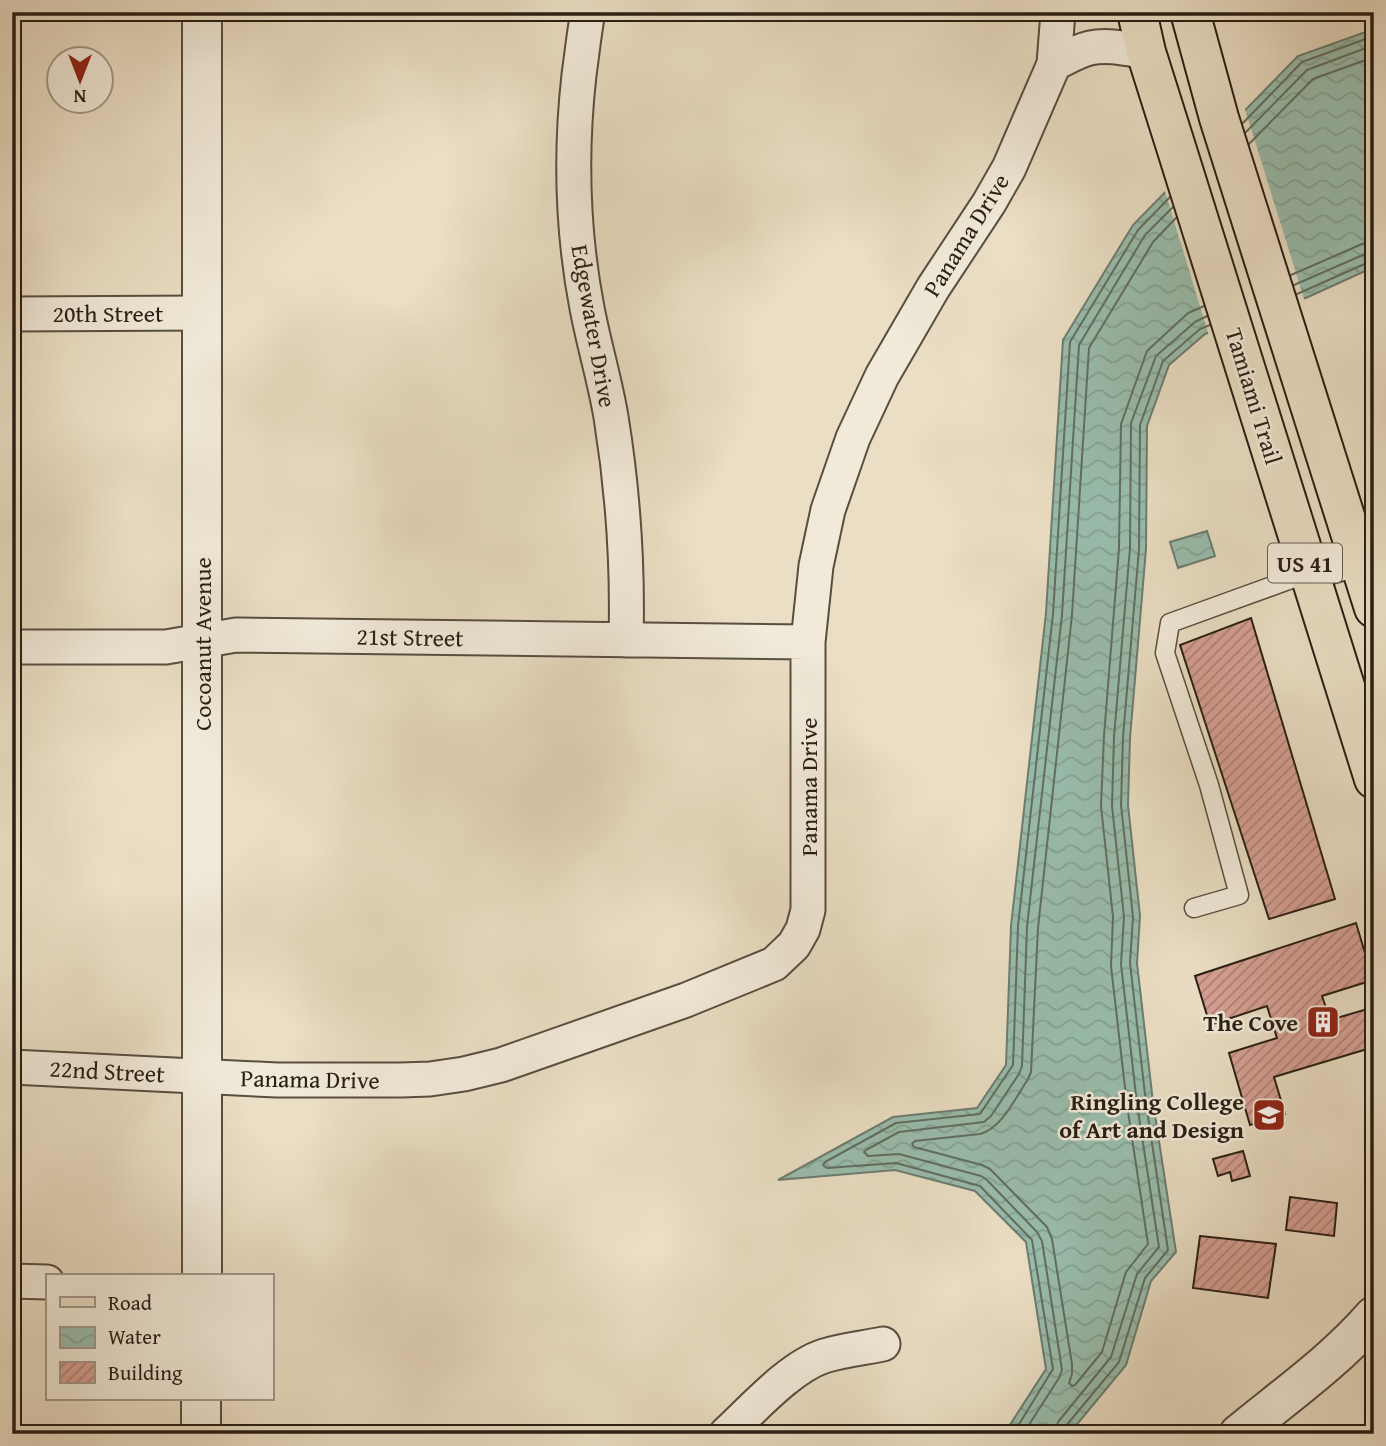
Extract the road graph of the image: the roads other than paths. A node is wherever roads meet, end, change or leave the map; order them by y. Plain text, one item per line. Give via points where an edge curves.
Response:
1 (202, 12) edge
2 (588, 12) edge
3 (1058, 12) edge
4 (1137, 12) edge
5 (1190, 12) edge
6 (1146, 52) junction
7 (1054, 64) junction
8 (203, 313) junction
9 (12, 314) edge
10 (1366, 555) edge
11 (1308, 573) junction
12 (1374, 608) edge
13 (202, 640) junction
14 (626, 640) junction
15 (808, 642) junction
16 (12, 647) edge
17 (1374, 779) edge
18 (1194, 908) dead end
19 (12, 1067) edge
20 (202, 1076) junction
21 (202, 1274) edge
22 (12, 1281) edge
23 (46, 1282) edge
24 (1374, 1316) edge
25 (883, 1344) dead end
26 (201, 1400) edge
27 (201, 1434) edge
28 (726, 1434) edge
29 (1239, 1434) edge

1 - 8 street, Cocoanut Avenue
2 - 14 street, Edgewater Drive via 574,122 573,188 581,270 623,505
3 - 7 street, Panama Drive
4 - 6 main road, Tamiami Trail / US 41
5 - 10 main road, Tamiami Trail / US 41 via 1287,331
6 - 7 street via 1091,48
6 - 11 main road, Tamiami Trail / US 41
7 - 15 street, Panama Drive via 1009,167 888,365 853,438 828,510
8 - 9 street, 20th Street
8 - 13 street, Cocoanut Avenue
10 - 11 street
10 - 12 main road, Tamiami Trail / US 41
11 - 17 main road, Tamiami Trail / US 41
11 - 18 lane via 1170,623 1165,653 1209,785 1238,895
13 - 14 street, 21st Street via 236,635
13 - 16 street, 21st Street via 166,648
13 - 20 street, Cocoanut Avenue
14 - 15 street, 21st Street
15 - 20 street, Panama Drive via 808,910 794,946 774,964 686,1000 464,1074 401,1080
19 - 20 street, 22nd Street
20 - 21 street, Cocoanut Avenue
22 - 23 street
24 - 29 street via 1325,1364
25 - 28 street via 824,1356 803,1366
26 - 27 street

